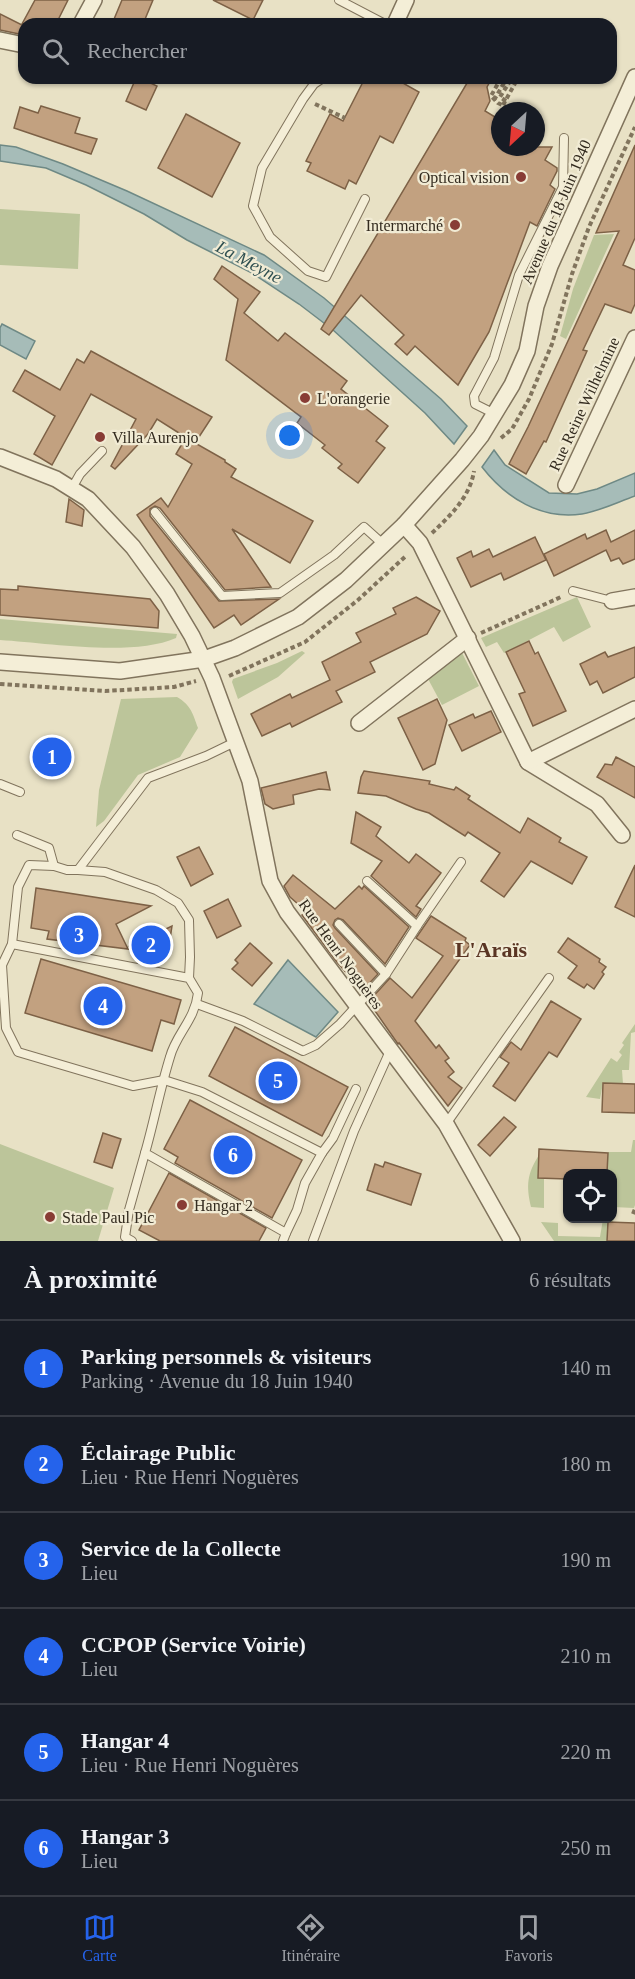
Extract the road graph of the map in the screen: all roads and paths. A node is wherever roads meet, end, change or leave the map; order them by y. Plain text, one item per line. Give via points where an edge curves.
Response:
1 (94, 0) edge
2 (339, 0) edge
3 (406, 0) edge
4 (84, 18) edge
5 (374, 18) edge
6 (398, 18) edge
7 (0, 40) edge
8 (18, 44) edge
9 (635, 77) edge
10 (314, 84) edge
11 (498, 84) edge
12 (503, 84) edge
13 (508, 84) edge
14 (515, 84) edge
15 (303, 99) junction
16 (494, 100) junction
17 (501, 102) edge
18 (503, 102) edge
19 (505, 102) edge
20 (345, 118) dead end
21 (635, 127) edge
22 (564, 138) dead end
23 (364, 199) dead end
24 (635, 338) edge
25 (495, 414) junction
26 (512, 429) dead end
27 (102, 451) dead end
28 (0, 457) edge
29 (468, 465) junction
30 (566, 485) dead end
31 (72, 488) junction
32 (155, 512) dead end
33 (404, 525) junction
34 (427, 537) dead end
35 (384, 545) junction
36 (573, 591) joint
37 (635, 597) edge
38 (612, 601) joint
39 (468, 638) junction
40 (204, 659) junction
41 (0, 662) edge
42 (635, 709) edge
43 (359, 723) dead end
44 (235, 742) junction
45 (528, 762) junction
46 (0, 784) edge
47 (20, 792) dead end
48 (17, 835) dead end
49 (622, 835) dead end
50 (461, 862) dead end
51 (54, 866) junction
52 (78, 870) junction
53 (367, 881) dead end
54 (339, 924) dead end
55 (417, 926) junction
56 (12, 944) junction
57 (1, 966) edge
58 (386, 974) junction
59 (189, 978) junction
60 (549, 978) dead end
61 (197, 1004) junction
62 (357, 1006) junction
63 (390, 1051) junction
64 (164, 1080) junction
65 (356, 1089) dead end
66 (446, 1124) junction
67 (322, 1153) junction
68 (145, 1154) junction
69 (635, 1209) edge
70 (633, 1214) dead end
71 (285, 1237) edge
72 (132, 1241) edge
73 (313, 1241) edge
74 (512, 1241) edge

1 - 4 street
2 - 5 lane
3 - 6 street
7 - 8 street
9 - 25 street, Avenue du 18 Juin 1940 via 550,266 526,351
10 - 15 lane
11 - 16 path via 491,96
12 - 16 path
13 - 18 path via 500,98
14 - 19 path
15 - 20 path
15 - 23 lane via 262,168 253,206 270,237 308,271 326,277
16 - 17 path
21 - 26 path via 589,227 552,344
22 - 25 lane via 563,187 519,275 494,358 474,396 475,404
24 - 30 street, Rue Reine Wilhelmine
25 - 29 street, Avenue du 18 Juin 1940
27 - 31 lane
28 - 31 street, Rue Henri Noguères
29 - 33 street, Avenue du 18 Juin 1940
29 - 34 path via 472,485 453,512
31 - 40 street, Rue Henri Noguères via 88,498 133,547 167,594
32 - 35 lane via 222,596 280,593 334,555 364,527
33 - 35 street, Avenue du 18 Juin 1940
33 - 39 street via 420,543
35 - 40 street, Avenue du 18 Juin 1940 via 298,617
36 - 38 lane
36 - 39 path
37 - 38 street
39 - 43 street
39 - 45 street
40 - 41 street, Avenue du 18 Juin 1940 via 120,671
40 - 44 street, Rue Henri Noguères
42 - 45 street
44 - 52 lane via 148,778
44 - 62 street, Rue Henri Noguères via 250,781 270,881 287,912
45 - 49 street via 597,804
46 - 47 lane
48 - 51 lane via 49,848
50 - 55 lane
51 - 52 lane
51 - 56 lane via 29,866 18,887
52 - 59 lane via 105,872 156,890 178,903 189,920
53 - 55 lane
54 - 58 lane
55 - 58 lane
56 - 57 lane
56 - 59 lane
57 - 64 lane via 6,1028 18,1052 133,1086
58 - 62 lane
59 - 61 lane via 198,993
60 - 66 lane
61 - 62 lane via 243,1021 303,1051 316,1045
61 - 64 lane via 170,1054
62 - 63 street, Rue Henri Noguères
63 - 66 street, Rue Henri Noguères
63 - 73 lane via 354,1131
64 - 67 lane via 202,1092
64 - 68 lane
65 - 67 lane
66 - 74 street, Rue Henri Noguères
67 - 71 lane via 305,1183
68 - 71 lane
68 - 72 lane via 129,1210 125,1237
69 - 70 path

